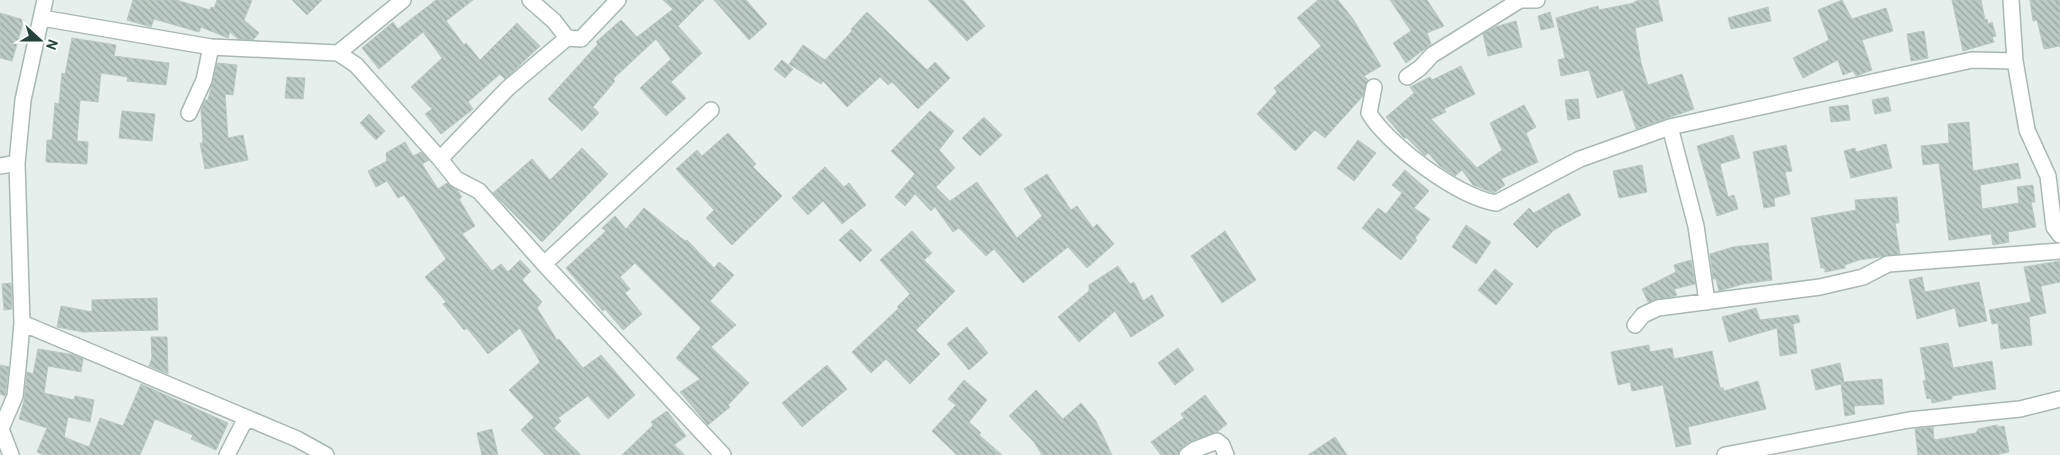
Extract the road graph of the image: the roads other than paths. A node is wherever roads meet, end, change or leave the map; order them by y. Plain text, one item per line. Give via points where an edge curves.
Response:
1 (45, 0) edge
2 (403, 0) edge
3 (530, 0) edge
4 (618, 0) edge
5 (1537, 0) edge
6 (2012, 0) edge
7 (42, 18) junction
8 (567, 38) junction
9 (211, 46) junction
10 (338, 53) junction
11 (2015, 61) junction
12 (1406, 77) dead end
13 (1374, 87) dead end
14 (712, 110) dead end
15 (189, 113) dead end
16 (1670, 127) junction
17 (440, 158) junction
18 (17, 163) junction
19 (0, 166) edge
20 (2060, 235) edge
21 (2060, 251) edge
22 (544, 264) junction
23 (1707, 302) junction
24 (22, 323) junction
25 (1635, 325) dead end
26 (2060, 399) edge
27 (246, 418) junction
28 (1, 430) edge
29 (11, 455) edge
30 (227, 455) edge
31 (326, 455) edge
32 (723, 455) edge
33 (1187, 455) edge
34 (1226, 455) edge
35 (1725, 455) edge

1 - 7 street
2 - 10 street
3 - 8 street via 554,21
4 - 8 street via 581,39
5 - 12 street via 1520,0 1432,56
6 - 11 street
7 - 9 street
7 - 18 street via 23,100
8 - 17 street via 508,88
9 - 10 street
9 - 15 street via 204,80
10 - 17 street via 356,66
11 - 16 street via 1972,60
11 - 20 street via 2027,130 2048,176 2054,227
13 - 16 street via 1369,113 1374,122 1420,164 1461,192 1496,203 1580,159
14 - 22 street
16 - 23 street via 1696,226
17 - 22 street via 456,180 479,191
18 - 19 street
18 - 24 street
21 - 23 street via 1888,264 1863,278
22 - 32 street
23 - 25 street via 1658,308
24 - 27 street
24 - 28 street via 15,396
26 - 35 street via 2020,409 1909,420
27 - 30 street
27 - 31 street
28 - 29 street
33 - 34 street via 1216,442 1222,445

